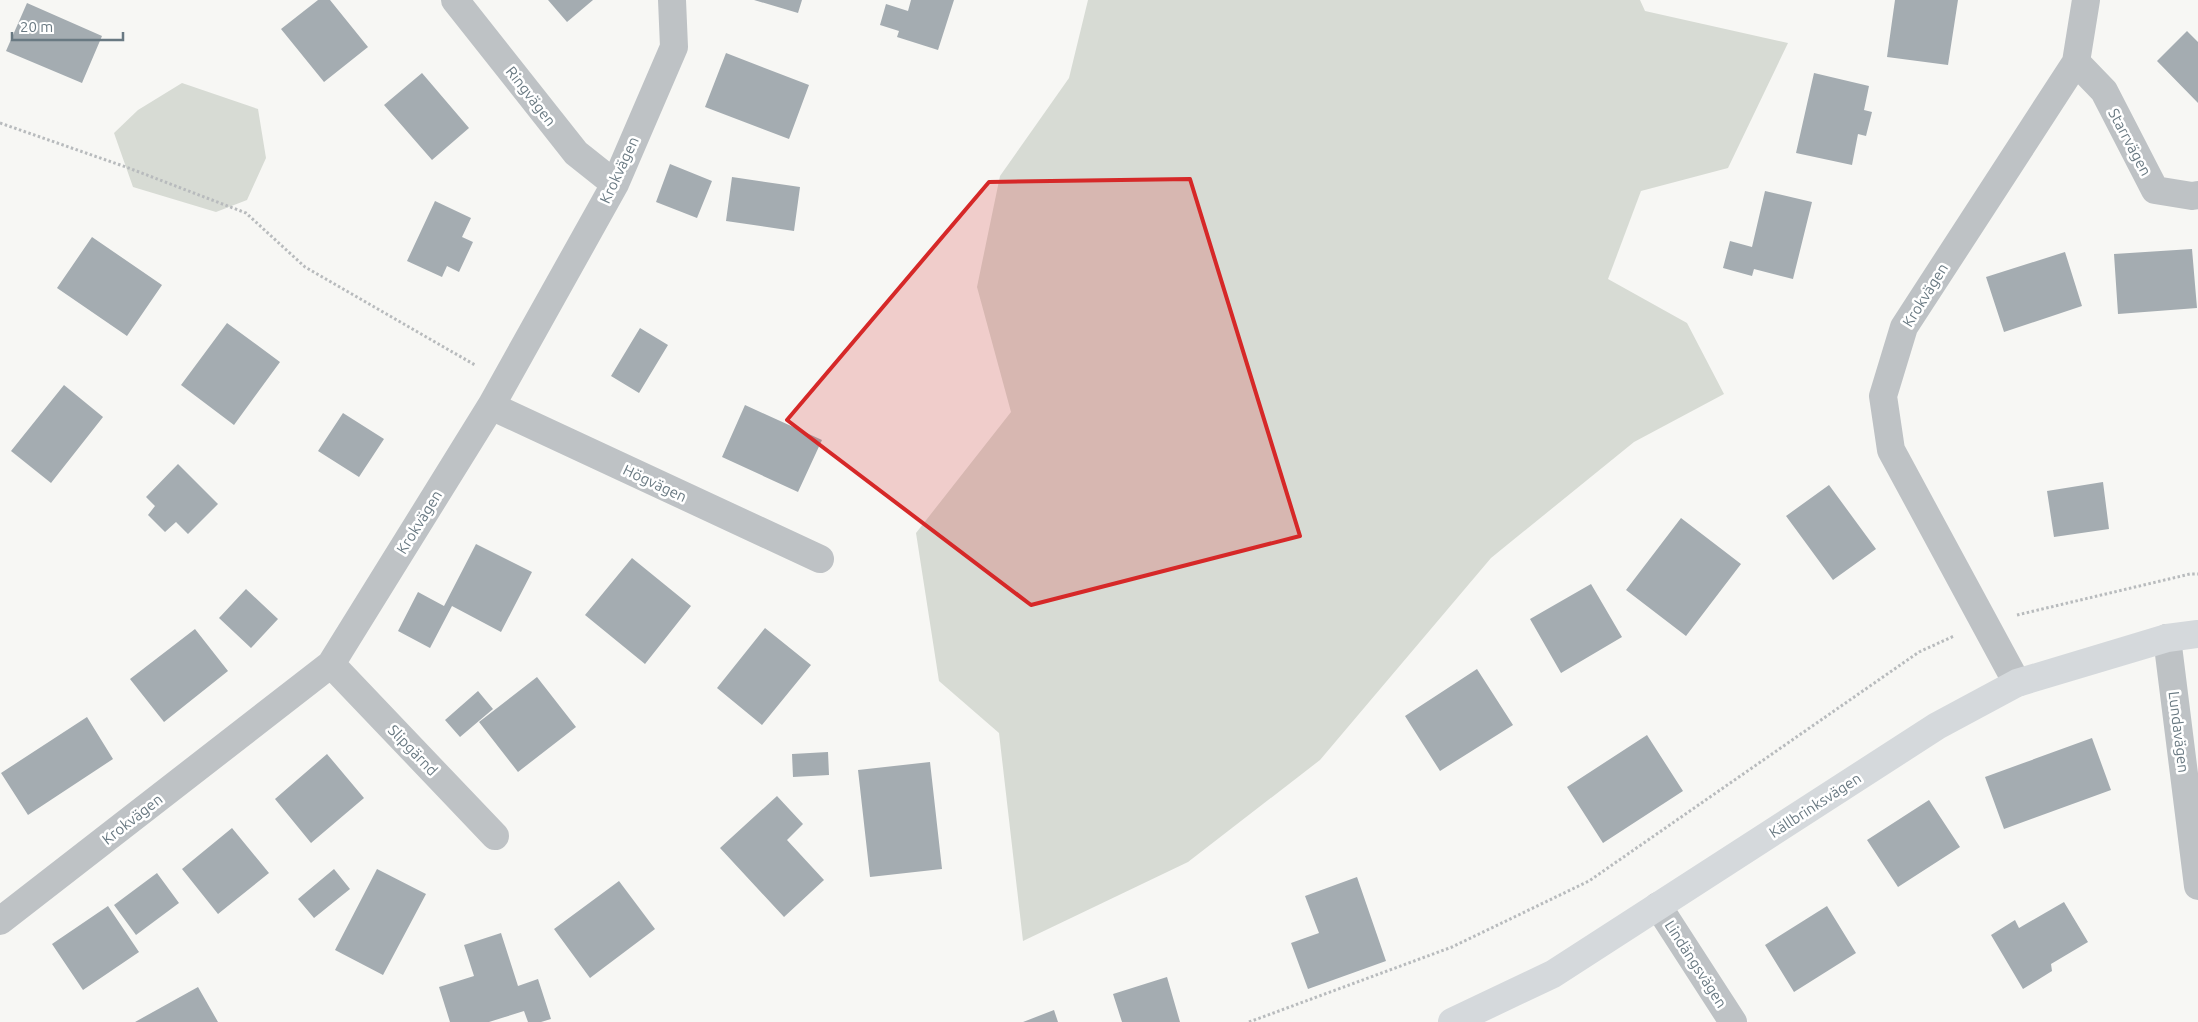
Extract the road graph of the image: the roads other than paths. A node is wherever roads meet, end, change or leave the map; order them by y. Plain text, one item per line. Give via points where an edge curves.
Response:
1 (455, 0) edge
2 (672, 0) edge
3 (2086, 0) edge
4 (2076, 62) junction
5 (615, 184) junction
6 (2198, 195) edge
7 (491, 406) junction
8 (820, 559) dead end
9 (2198, 634) edge
10 (2167, 638) junction
11 (331, 664) junction
12 (2017, 683) junction
13 (495, 836) dead end
14 (2198, 886) edge
15 (1658, 906) junction
16 (0, 921) edge
17 (1452, 1022) edge
18 (1734, 1022) edge

1 - 5 street, Ringvägen via 576,153
2 - 5 street, Krokvägen via 674,47
3 - 4 street, Krokvägen
4 - 6 street, Starrvägen via 2104,91 2155,190
4 - 12 street, Krokvägen via 1904,326 1883,396 1890,450
5 - 7 street, Krokvägen
7 - 8 street, Högvägen
7 - 11 street, Krokvägen
9 - 10 street, Källbrinksvägen
10 - 12 street, Källbrinksvägen
10 - 14 street, Lundavägen
11 - 13 street, Slipgärnd
11 - 16 street, Krokvägen
12 - 15 street, Källbrinksvägen via 1937,726
15 - 17 street, Källbrinksvägen via 1553,974
15 - 18 street, Lindängsvägen

